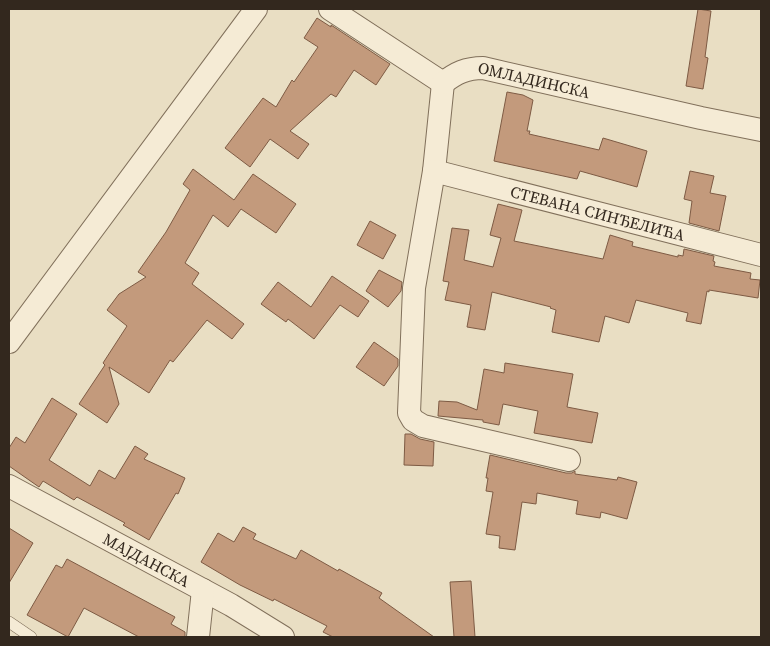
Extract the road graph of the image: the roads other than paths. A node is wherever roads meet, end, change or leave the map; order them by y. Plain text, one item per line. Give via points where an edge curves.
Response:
1 (256, 9) edge
2 (330, 9) edge
3 (443, 83) junction
4 (761, 130) edge
5 (434, 171) junction
6 (761, 255) edge
7 (9, 342) edge
8 (569, 460) dead end
9 (9, 486) edge
10 (203, 590) junction
11 (9, 622) edge
12 (31, 637) edge
13 (198, 637) edge
14 (283, 637) edge

1 - 7 street
2 - 3 street
3 - 4 street, ОМЛАДИНСКА via 464,70 483,68
3 - 5 street
5 - 6 street, СТЕВАНА СИНЂЕЛИЋА
5 - 8 street via 414,288 409,413 423,426
9 - 10 street, МАЈДАНСКА
10 - 13 street
10 - 14 street, МАЈДАНСКА
11 - 12 lane

